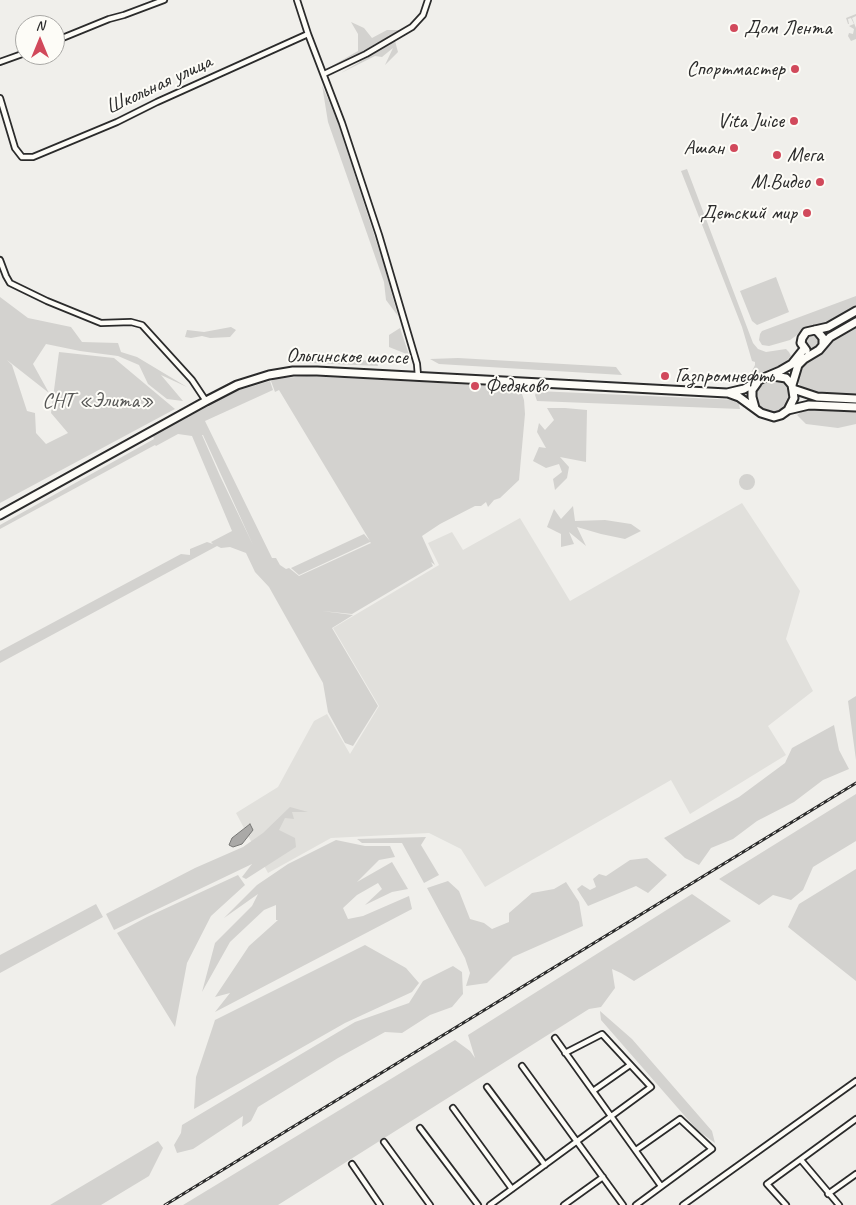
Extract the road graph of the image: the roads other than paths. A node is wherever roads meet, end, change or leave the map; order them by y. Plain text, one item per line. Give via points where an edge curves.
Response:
1 (164, 0) edge
2 (298, 0) edge
3 (428, 0) edge
4 (308, 34) junction
5 (65, 37) edge
6 (15, 57) edge
7 (0, 62) edge
8 (324, 74) junction
9 (0, 98) edge
10 (0, 260) edge
11 (856, 311) edge
12 (856, 322) edge
13 (815, 330) junction
14 (823, 345) junction
15 (804, 348) junction
16 (816, 352) junction
17 (418, 376) junction
18 (764, 378) junction
19 (793, 387) junction
20 (727, 393) junction
21 (856, 399) edge
22 (206, 401) junction
23 (856, 407) edge
24 (756, 408) junction
25 (788, 410) junction
26 (0, 516) edge
27 (555, 1038) dead end
28 (565, 1053) junction
29 (630, 1065) junction
30 (522, 1066) dead end
31 (856, 1081) edge
32 (487, 1087) dead end
33 (593, 1091) junction
34 (453, 1108) dead end
35 (611, 1117) junction
36 (856, 1119) edge
37 (420, 1128) dead end
38 (384, 1142) dead end
39 (577, 1142) junction
40 (636, 1150) junction
41 (801, 1160) junction
42 (352, 1164) dead end
43 (545, 1165) junction
44 (856, 1174) edge
45 (602, 1177) junction
46 (662, 1186) junction
47 (512, 1189) junction
48 (828, 1194) junction
49 (380, 1205) edge
50 (430, 1205) edge
51 (478, 1205) edge
52 (490, 1205) edge
53 (564, 1205) edge
54 (623, 1205) edge
55 (636, 1205) edge
56 (683, 1205) edge
57 (786, 1205) edge
58 (839, 1205) edge

1 - 5 street
2 - 4 street
3 - 8 street via 423,15 412,27
4 - 8 street
4 - 9 street, Школьная улица via 39,156 22,157 15,148
6 - 7 street
8 - 17 street via 379,235
10 - 22 street via 14,286 101,322 142,325 192,380
11 - 13 main road
12 - 14 main road via 830,337
13 - 14 main road via 821,334
13 - 15 main road via 808,331 802,338
14 - 16 main road
15 - 16 main road
15 - 18 main road via 792,364
16 - 19 main road via 798,366
17 - 20 main road, Ольгинское шоссе
17 - 22 main road, Ольгинское шоссе via 283,372 253,379
18 - 19 main road via 786,378
18 - 20 main road via 744,389
18 - 24 main road via 752,390 752,402
19 - 21 main road via 817,397
19 - 25 main road via 794,398
20 - 24 main road
22 - 26 main road, Ольгинское шоссе
23 - 25 main road via 809,405
24 - 25 main road via 774,417
27 - 28 street
28 - 29 street via 602,1034
28 - 33 street
29 - 33 street
29 - 35 street via 652,1087
30 - 39 street
31 - 56 street
32 - 43 street
33 - 35 street
34 - 47 street
35 - 39 street
35 - 40 street
36 - 41 street
37 - 51 street
38 - 50 street
39 - 43 street
39 - 45 street
40 - 46 street
40 - 46 street via 680,1118 712,1149
41 - 48 street
41 - 57 street via 767,1184
42 - 49 street
43 - 47 street
44 - 48 street
45 - 53 street
45 - 54 street
46 - 55 street
47 - 52 street
48 - 58 street

